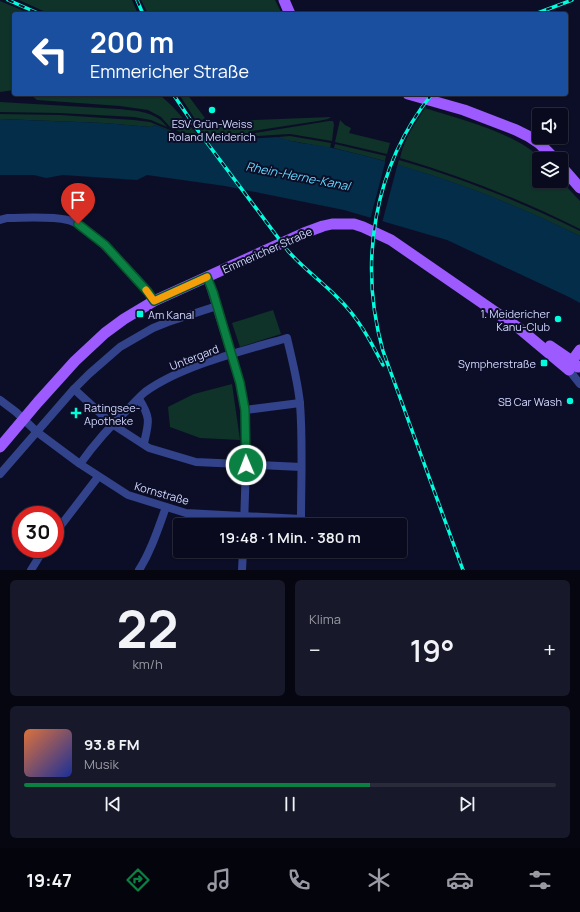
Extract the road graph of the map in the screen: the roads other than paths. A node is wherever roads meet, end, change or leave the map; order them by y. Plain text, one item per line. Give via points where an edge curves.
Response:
1 (284, 0) edge
2 (289, 12) edge
3 (415, 96) edge
4 (548, 152) edge
5 (568, 173) edge
6 (578, 184) edge
7 (0, 220) edge
8 (207, 277) junction
9 (154, 301) junction
10 (217, 306) junction
11 (580, 350) edge
12 (232, 355) junction
13 (576, 366) edge
14 (580, 384) edge
15 (74, 389) junction
16 (138, 399) junction
17 (0, 400) edge
18 (300, 403) junction
19 (245, 410) junction
20 (24, 419) junction
21 (112, 424) junction
22 (37, 432) junction
23 (144, 444) junction
24 (0, 447) edge
25 (80, 464) junction
26 (246, 465) junction
27 (301, 467) junction
28 (0, 474) edge
29 (98, 476) junction
30 (166, 507) junction
31 (244, 516) junction
32 (282, 518) edge
33 (301, 518) edge
34 (64, 521) edge
35 (38, 558) edge
36 (243, 558) edge
37 (31, 570) edge
38 (139, 570) edge
39 (242, 570) edge

1 - 2 main road
3 - 4 main road via 464,110 516,130 540,144
5 - 6 main road
7 - 9 street via 55,219 78,224 105,245
8 - 9 main road, Emmericher Straße
8 - 10 street
8 - 13 main road, Emmericher Straße via 315,228 332,224 354,224 391,240
9 - 20 main road, Emmericher Straße via 105,333 75,361
10 - 12 street
10 - 15 street via 153,328 120,347
11 - 13 main road
12 - 16 street, Untergard via 184,371 153,387
12 - 18 street, Untergard via 287,338
12 - 19 street
13 - 14 street
15 - 21 street
15 - 22 street
16 - 21 street, Untergard
16 - 23 street via 146,411 148,421
17 - 20 street, Kornstraße
18 - 19 street
18 - 27 street, Untergard
19 - 26 street
20 - 22 street, Kornstraße
20 - 24 main road, Emmericher Straße
21 - 23 street
21 - 25 street, Untergard
22 - 25 street, Kornstraße
22 - 28 street
23 - 26 street via 196,462
25 - 29 street, Kornstraße
26 - 27 street
26 - 31 street
27 - 33 street, Untergard
29 - 30 street, Kornstraße via 128,495
29 - 34 street
30 - 31 street, Kornstraße via 186,513
30 - 38 street via 146,559
31 - 32 street, Kornstraße
35 - 37 street
36 - 39 street

